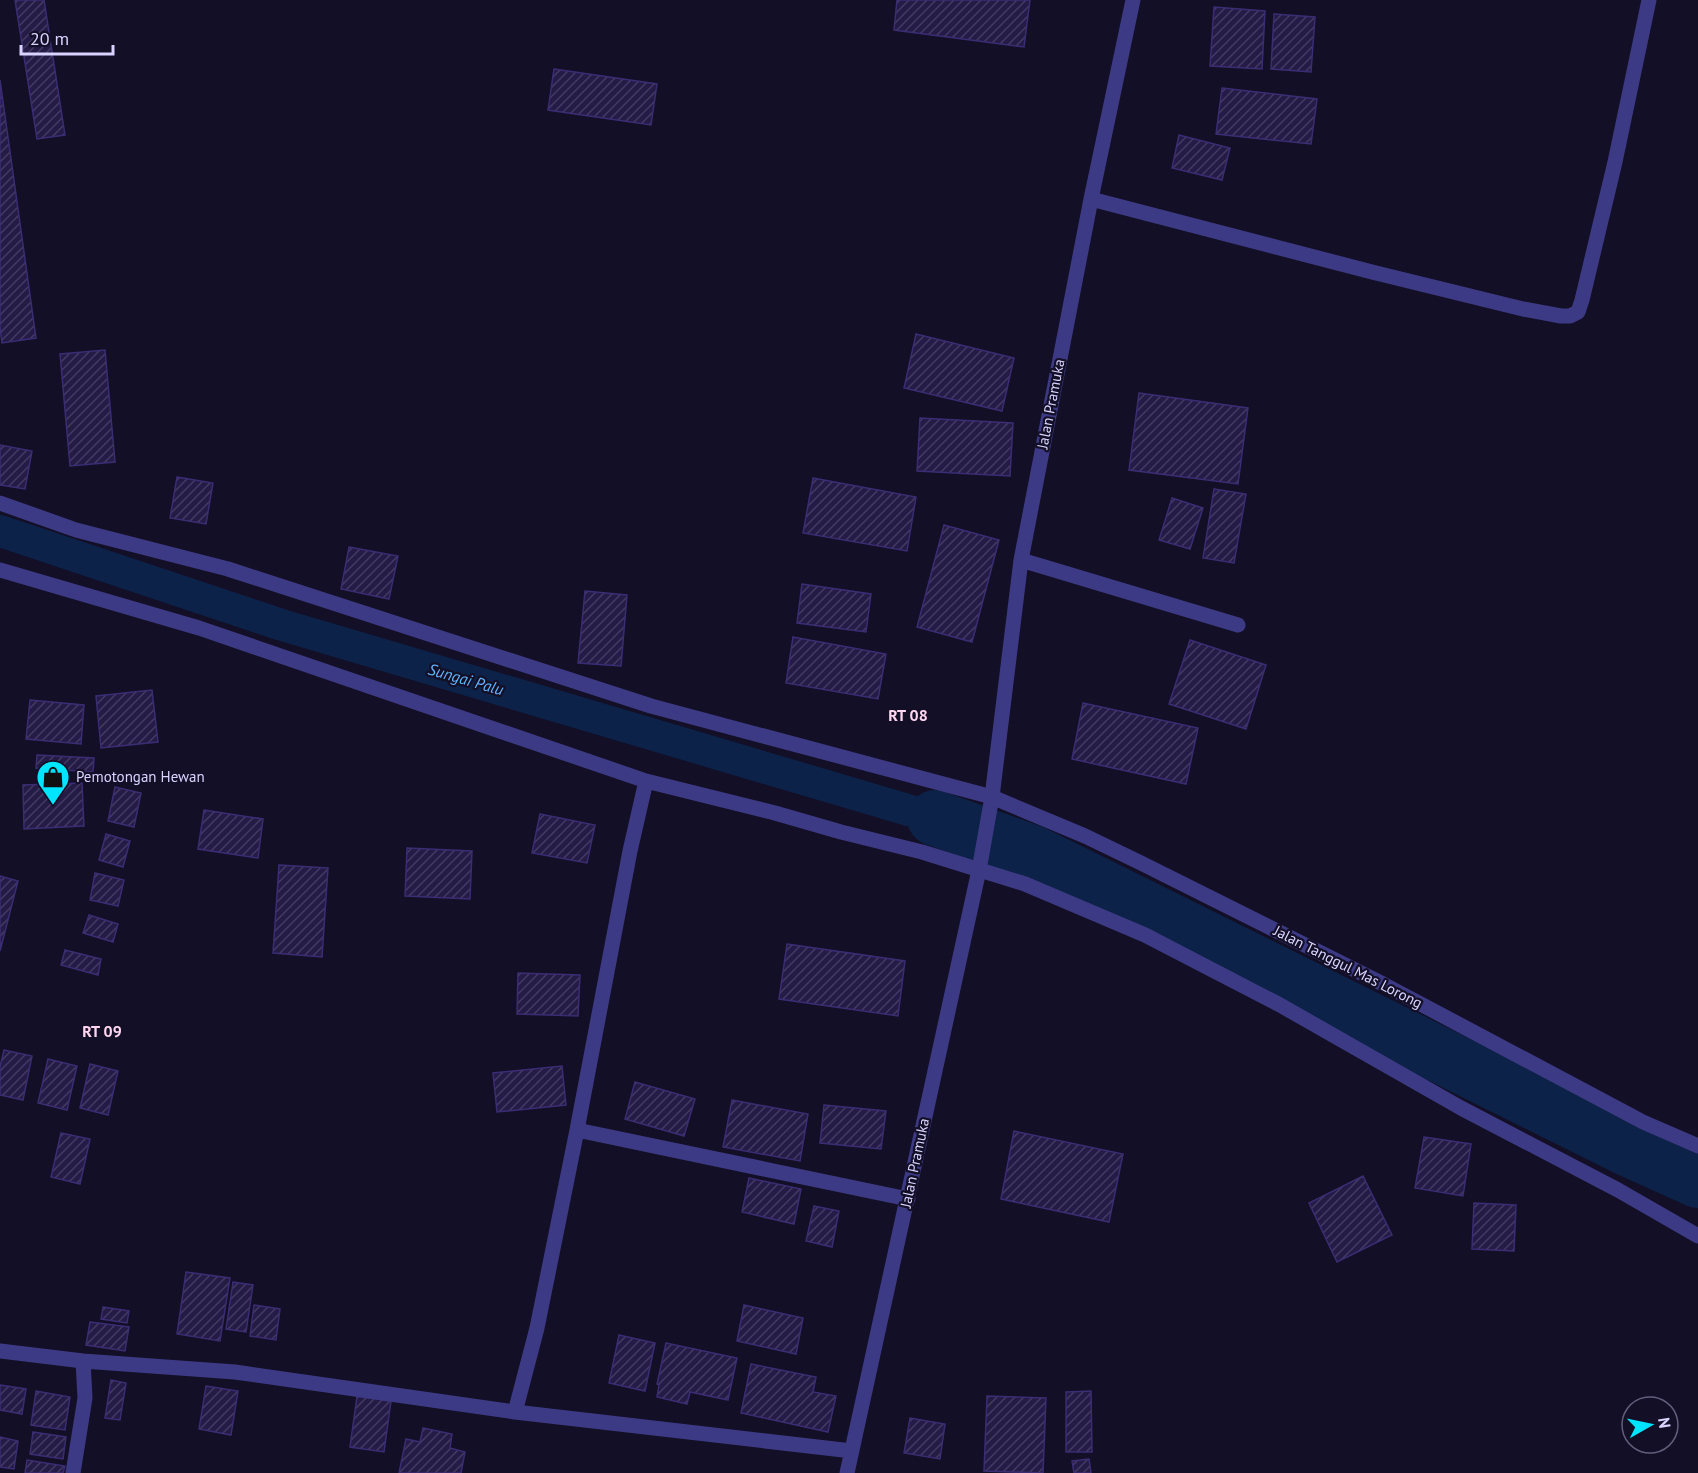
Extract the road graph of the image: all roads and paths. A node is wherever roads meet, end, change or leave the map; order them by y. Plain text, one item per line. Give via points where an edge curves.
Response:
1 (1133, 0) edge
2 (1649, 0) edge
3 (1091, 199) junction
4 (0, 503) edge
5 (1021, 560) junction
6 (0, 570) edge
7 (1238, 624) dead end
8 (646, 781) junction
9 (992, 804) junction
10 (979, 870) junction
11 (577, 1130) junction
12 (1698, 1146) edge
13 (908, 1199) junction
14 (1698, 1236) edge
15 (0, 1351) edge
16 (83, 1361) junction
17 (515, 1412) junction
18 (852, 1451) junction
19 (73, 1473) edge
20 (846, 1473) edge

1 - 3 street, Jalan Pramuka
2 - 3 street via 1616,162 1582,300 1578,312 1570,316 1523,309
3 - 5 street, Jalan Pramuka
4 - 9 street, Jalan Tanggul Mas Lorong via 75,530 228,569 651,706
5 - 7 street
5 - 9 street, Jalan Pramuka
6 - 8 street via 199,628
8 - 10 street
8 - 11 street
9 - 10 street, Jalan Pramuka
9 - 12 street, Jalan Tanggul Mas Lorong via 1085,836 1142,863 1383,984 1643,1122
10 - 13 street, Jalan Pramuka
10 - 14 street via 1025,884 1145,935 1280,1005
11 - 13 street
11 - 17 street via 537,1328
13 - 18 street, Jalan Pramuka
15 - 16 street
16 - 17 street via 234,1372
16 - 19 street via 84,1398
17 - 18 street
18 - 20 street, Jalan Pramuka

